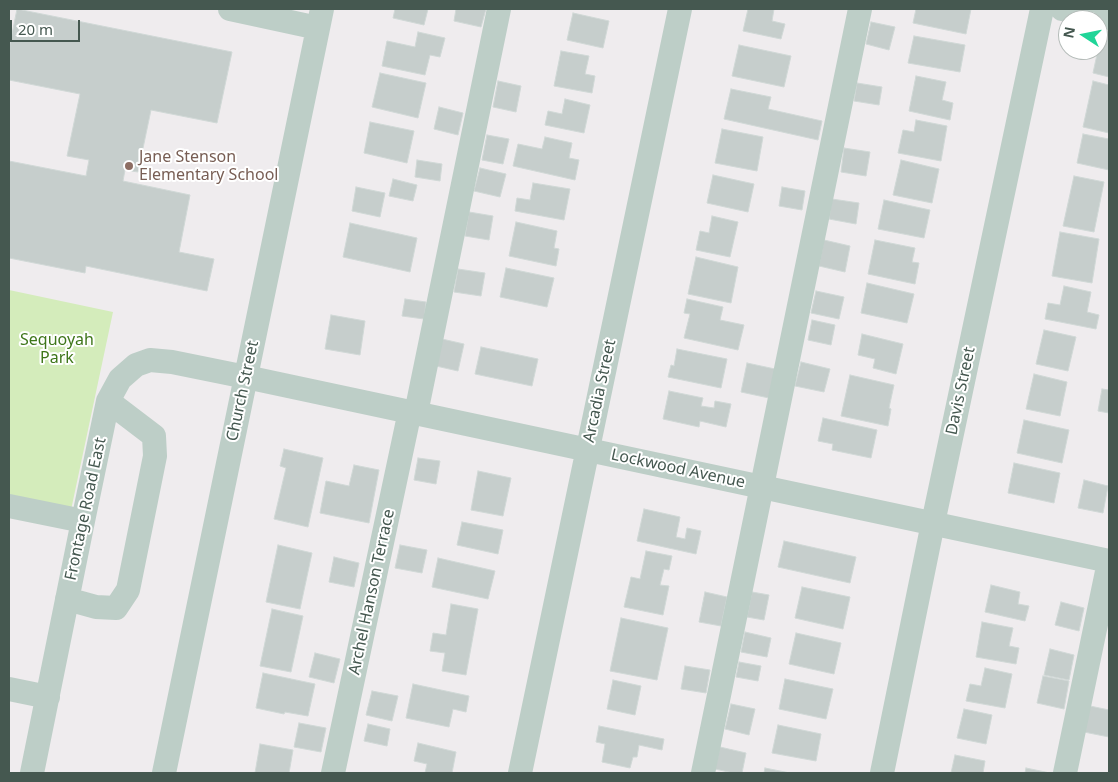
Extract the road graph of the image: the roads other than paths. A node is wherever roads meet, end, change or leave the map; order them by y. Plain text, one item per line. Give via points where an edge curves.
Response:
1 (230, 9) edge
2 (499, 9) edge
3 (680, 9) edge
4 (860, 9) edge
5 (1042, 9) edge
6 (1062, 9) edge
7 (320, 18) edge
8 (1109, 18) edge
9 (246, 376) junction
10 (108, 401) junction
11 (413, 412) junction
12 (588, 450) junction
13 (762, 487) junction
14 (9, 506) edge
15 (83, 521) junction
16 (933, 524) junction
17 (1109, 561) edge
18 (67, 600) junction
19 (9, 689) edge
20 (48, 697) junction
21 (32, 773) edge
22 (164, 773) edge
23 (333, 773) edge
24 (520, 773) edge
25 (703, 773) edge
26 (882, 773) edge
27 (1066, 773) edge

1 - 7 street
2 - 11 street, Archel Hanson Terrace
3 - 12 street, Arcadia Street
4 - 13 street
5 - 16 street, Davis Street
6 - 8 street
7 - 9 street, Church Street
9 - 10 street, Frontage Road East via 150,360 136,365 120,379
9 - 11 street, Lockwood Avenue
9 - 22 street, Church Street
10 - 15 street, Frontage Road East
10 - 18 street via 154,436 155,456 128,590 116,608 96,608
11 - 12 street, Lockwood Avenue
11 - 23 street, Archel Hanson Terrace
12 - 13 street, Lockwood Avenue
12 - 24 street, Arcadia Street
13 - 16 street, Lockwood Avenue
13 - 25 street
14 - 15 street
15 - 18 street, Frontage Road East
16 - 17 street, Lockwood Avenue
16 - 26 street, Davis Street
17 - 27 street
18 - 20 street, Frontage Road East
19 - 20 street
20 - 21 street, Frontage Road East

